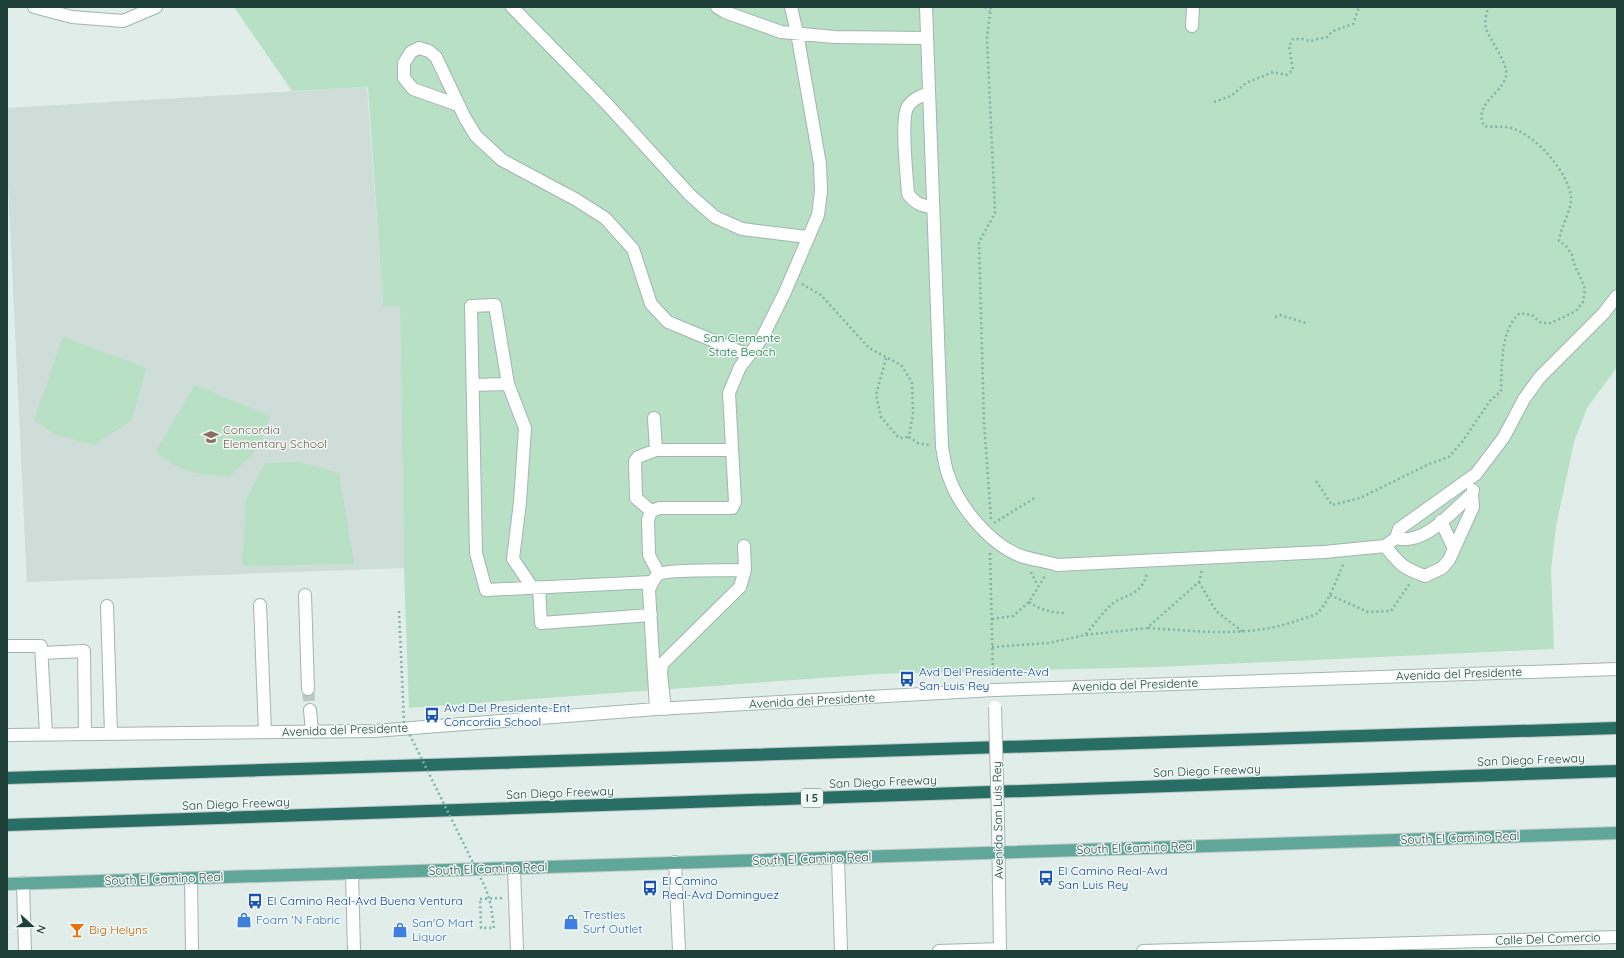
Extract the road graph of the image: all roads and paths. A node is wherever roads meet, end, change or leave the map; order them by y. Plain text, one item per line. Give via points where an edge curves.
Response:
1 (34, 7) edge
2 (156, 7) edge
3 (512, 7) edge
4 (717, 7) edge
5 (791, 7) edge
6 (926, 7) edge
7 (985, 7) edge
8 (991, 7) edge
9 (1193, 7) edge
10 (1359, 7) edge
11 (1488, 7) edge
12 (990, 11) junction
13 (1192, 26) dead end
14 (797, 33) junction
15 (927, 38) junction
16 (929, 93) junction
17 (1214, 102) dead end
18 (458, 105) junction
19 (933, 207) junction
20 (807, 237) junction
21 (791, 278) junction
22 (1617, 296) edge
23 (1275, 317) dead end
24 (1306, 323) dead end
25 (748, 355) junction
26 (886, 358) junction
27 (508, 384) junction
28 (474, 385) junction
29 (654, 418) dead end
30 (909, 437) junction
31 (942, 447) junction
32 (656, 450) junction
33 (732, 450) junction
34 (1476, 474) junction
35 (1316, 481) dead end
36 (1472, 494) junction
37 (1036, 497) dead end
38 (651, 511) junction
39 (1441, 521) junction
40 (990, 537) junction
41 (1396, 538) junction
42 (744, 546) dead end
43 (1385, 546) junction
44 (1350, 549) junction
45 (1454, 549) junction
46 (1205, 558) junction
47 (1150, 560) junction
48 (1054, 564) junction
49 (745, 570) junction
50 (1417, 573) junction
51 (656, 578) junction
52 (1199, 582) junction
53 (536, 587) junction
54 (305, 595) dead end
55 (1330, 595) junction
56 (1030, 602) junction
57 (260, 605) dead end
58 (107, 606) dead end
59 (399, 611) dead end
60 (1066, 612) dead end
61 (650, 615) junction
62 (992, 619) junction
63 (1147, 628) junction
64 (1243, 632) junction
65 (1085, 635) junction
66 (7, 646) edge
67 (992, 646) junction
68 (42, 653) junction
69 (1617, 669) edge
70 (993, 675) dead end
71 (308, 689) tunnel mouth
72 (994, 690) junction
73 (660, 709) junction
74 (310, 710) tunnel mouth
75 (1617, 728) edge
76 (265, 732) junction
77 (312, 732) junction
78 (46, 734) junction
79 (85, 734) junction
80 (111, 734) junction
81 (7, 735) edge
82 (1617, 771) edge
83 (7, 778) edge
84 (7, 825) edge
85 (1617, 833) edge
86 (999, 853) junction
87 (838, 858) junction
88 (675, 862) junction
89 (514, 869) junction
90 (352, 873) junction
91 (191, 878) junction
92 (23, 883) junction
93 (7, 884) edge
94 (515, 898) junction
95 (1617, 936) edge
96 (1000, 950) edge
97 (25, 951) edge
98 (192, 951) edge
99 (354, 951) edge
100 (517, 951) edge
101 (679, 951) edge
102 (842, 951) edge
103 (939, 951) edge
104 (1143, 951) edge

1 - 2 street via 72,18 123,21
3 - 20 street via 606,103 690,195 715,217 742,229
4 - 14 street via 781,32
5 - 14 street
6 - 15 street
7 - 12 path
8 - 12 path
9 - 13 street
10 - 17 path via 1354,24 1333,31 1327,37 1310,41 1293,39 1289,46 1293,70 1286,75 1273,72 1246,83 1231,96
11 - 35 path via 1485,27 1507,75 1500,89 1487,101 1480,119 1484,126 1514,129 1534,140 1550,157 1565,180 1571,198 1559,241 1572,255 1585,289 1583,302 1576,311 1551,324 1541,322 1532,315 1520,313 1513,318 1506,336 1501,391 1448,457 1360,498 1332,505
12 - 37 path via 987,38 995,213 979,242 984,422 992,525
14 - 15 street
14 - 20 street via 820,164 821,191 818,215
15 - 16 street
16 - 19 street
16 - 19 street via 914,99 907,107 904,120 908,194 921,206
18 - 18 street via 436,57 429,51 419,48 411,52 404,63 404,78 413,90
18 - 25 street via 476,136 502,160 605,218 633,250 651,304 668,322
19 - 31 street
20 - 21 street
21 - 25 street via 762,338
21 - 26 path via 822,295 869,348
22 - 34 street via 1604,314 1540,377 1524,399 1504,437
23 - 24 path via 1280,315
25 - 33 street via 740,367 730,393
26 - 30 path via 901,365 912,382 913,414
26 - 30 path via 876,395 881,417 899,438
27 - 28 street
27 - 28 street via 495,305 472,306
27 - 53 street via 524,428 520,502 513,559
28 - 53 street via 476,553 486,590
29 - 32 street
30 - 31 path via 918,443
31 - 40 street via 948,477 955,492
32 - 33 street
32 - 38 street via 638,457 635,461 636,498
33 - 38 street via 735,502 732,508 660,508
34 - 36 street
34 - 41 street via 1399,529
36 - 39 street
36 - 45 street via 1473,507
38 - 51 street via 648,520 649,555
39 - 41 street via 1430,531 1405,541
39 - 45 street
40 - 48 street via 1020,556
40 - 62 path
41 - 43 street
42 - 49 street
43 - 44 street
43 - 50 street via 1402,567
44 - 46 street
44 - 55 path
45 - 50 street via 1442,568 1425,576
46 - 47 street
46 - 52 path
47 - 48 street
47 - 65 path via 1145,580 1132,595 1111,604
48 - 56 path
49 - 51 street via 673,572
49 - 73 street via 740,587 734,594 662,664
50 - 55 path via 1391,611 1368,612
51 - 53 street
51 - 61 street via 650,590
52 - 63 path
52 - 64 path via 1216,611
53 - 61 street via 541,623
54 - 71 street
55 - 64 path via 1317,613 1279,627
56 - 60 path via 1055,613
56 - 62 path via 1013,616
57 - 76 street
58 - 80 street
59 - 94 path, bridge via 404,723 486,889 488,895 490,900 494,928 481,928 480,899 487,899 494,899 501,899
61 - 73 street
62 - 67 path
63 - 64 path
63 - 65 path
65 - 67 path via 1049,643
66 - 68 street via 41,646
67 - 70 path
68 - 78 street
68 - 79 street via 84,651
69 - 72 street, Avenida del Presidente
72 - 73 street, Avenida del Presidente
72 - 86 street, Avenida San Luis Rey, bridge
73 - 77 street, Avenida del Presidente via 374,731
74 - 77 street
75 - 83 highway
76 - 77 street, Avenida del Presidente
76 - 80 street, Avenida del Presidente
78 - 79 street, Avenida del Presidente
78 - 81 street, Avenida del Presidente
79 - 80 street, Avenida del Presidente
82 - 84 highway, San Diego Freeway / I 5
85 - 86 main road, South El Camino Real
86 - 87 main road, South El Camino Real
86 - 96 street, Avenida San Luis Rey
87 - 88 main road, South El Camino Real
87 - 102 street
88 - 89 main road, South El Camino Real
88 - 101 street
89 - 90 main road, South El Camino Real
89 - 94 street
90 - 91 main road, South El Camino Real
90 - 99 street
91 - 92 main road, South El Camino Real
91 - 98 street
92 - 93 main road, South El Camino Real
92 - 97 street
94 - 100 street
95 - 104 street, Calle Del Comercio
96 - 103 street

